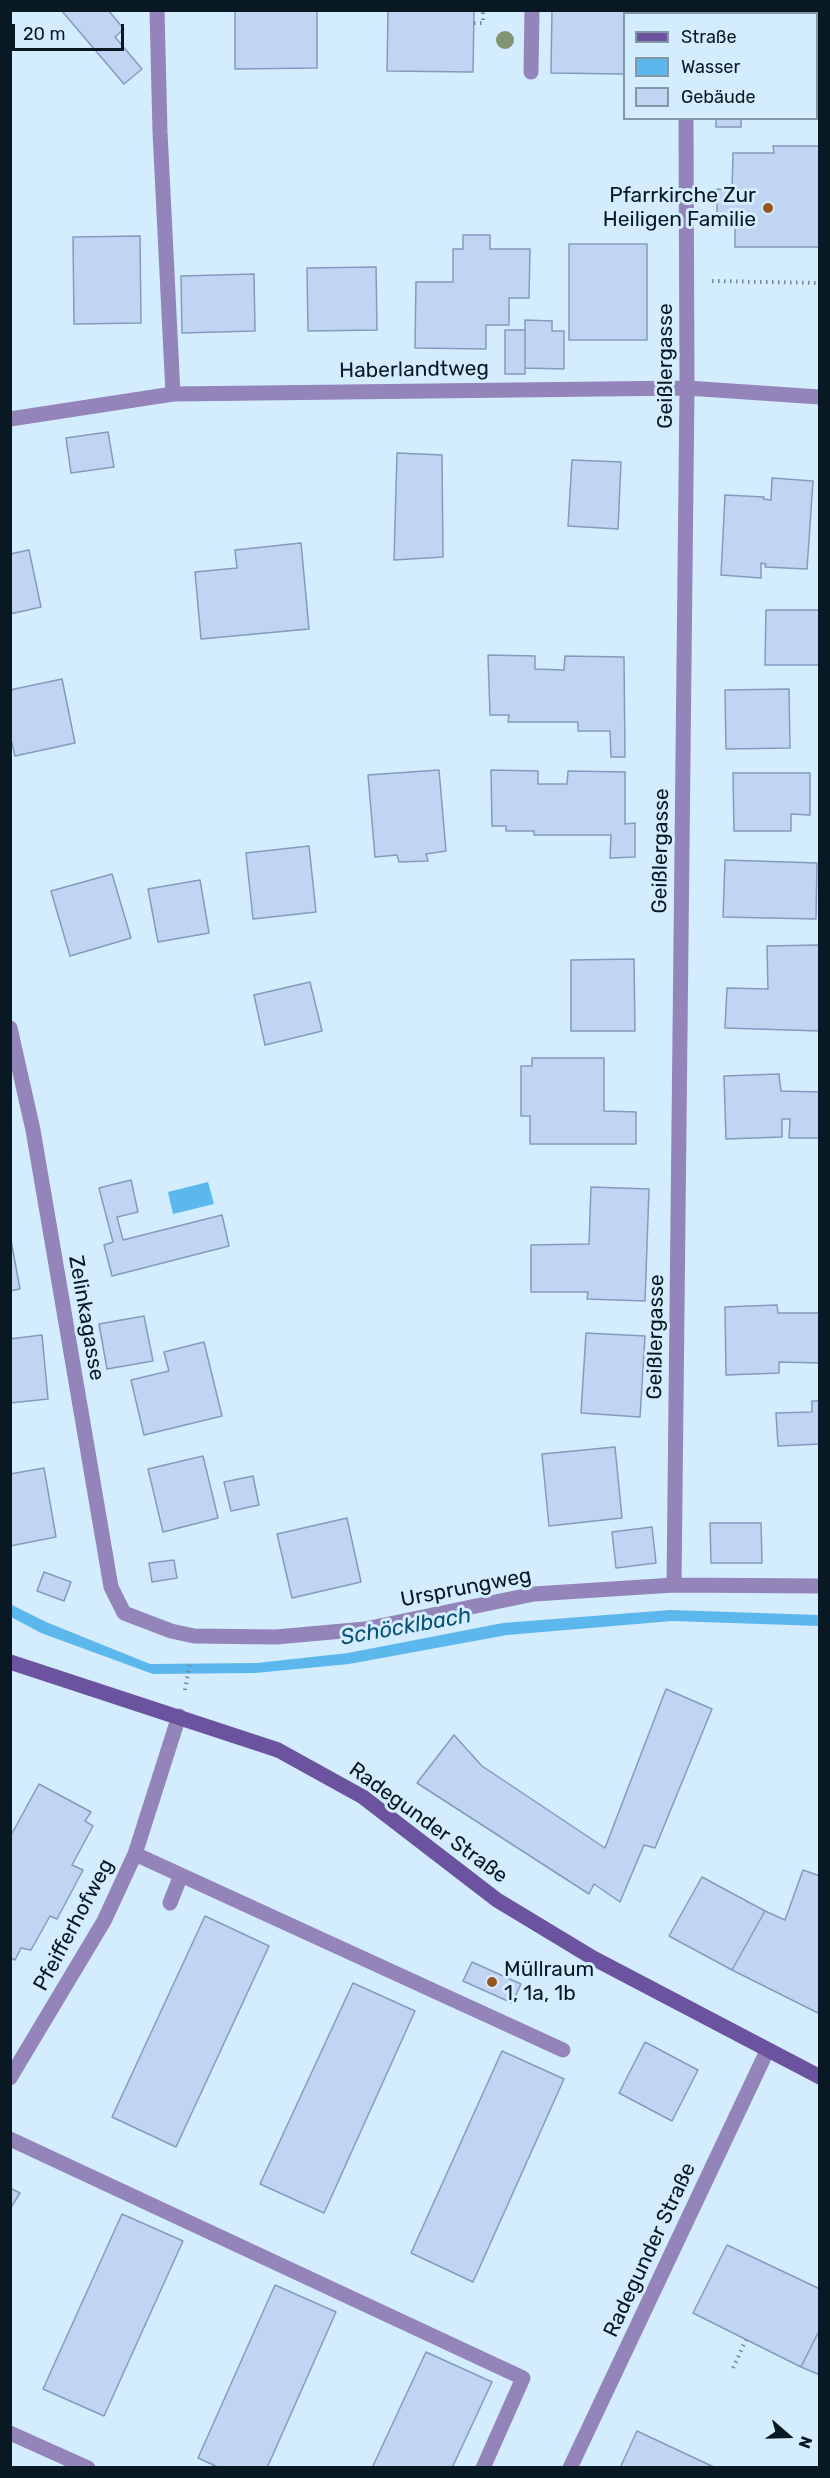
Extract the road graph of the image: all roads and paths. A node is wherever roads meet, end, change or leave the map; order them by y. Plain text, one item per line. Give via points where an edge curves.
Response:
1 (158, 10) edge
2 (483, 10) edge
3 (532, 10) edge
4 (474, 23) dead end
5 (531, 72) dead end
6 (686, 120) edge
7 (687, 281) junction
8 (819, 283) edge
9 (687, 388) junction
10 (173, 394) junction
11 (819, 397) edge
12 (10, 419) edge
13 (10, 1028) edge
14 (674, 1585) junction
15 (819, 1586) edge
16 (124, 1613) joint
17 (190, 1661) dead end
18 (10, 1662) edge
19 (184, 1684) dead end
20 (179, 1716) junction
21 (135, 1854) junction
22 (181, 1875) junction
23 (171, 1903) dead end
24 (563, 2050) dead end
25 (767, 2051) junction
26 (10, 2078) edge
27 (819, 2078) edge
28 (10, 2139) edge
29 (746, 2340) dead end
30 (733, 2368) dead end
31 (10, 2433) edge
32 (88, 2468) edge
33 (483, 2468) edge
34 (570, 2468) edge

1 - 10 street
2 - 4 path via 483,23
3 - 5 street
6 - 7 street, Geißlergasse
7 - 8 path
7 - 9 street, Geißlergasse
9 - 10 street, Haberlandtweg
9 - 11 street, Haberlandtweg
9 - 14 street, Geißlergasse
10 - 12 street, Haberlandtweg
13 - 16 street, Zelinkagasse via 35,1141 111,1587
14 - 15 street, Ursprungweg
14 - 16 street, Ursprungweg via 534,1594 365,1629 276,1637 194,1636
17 - 19 path
18 - 20 main road, Radegunder Straße
20 - 21 street, Pfeifferhofweg
20 - 25 main road, Radegunder Straße via 278,1750 363,1797 497,1900 593,1958
21 - 22 street
21 - 26 street, Pfeifferhofweg via 104,1921
22 - 23 street
22 - 24 street
25 - 27 main road, Radegunder Straße
25 - 34 street, Radegunder Straße
28 - 33 street via 523,2378
29 - 30 path
31 - 32 street

